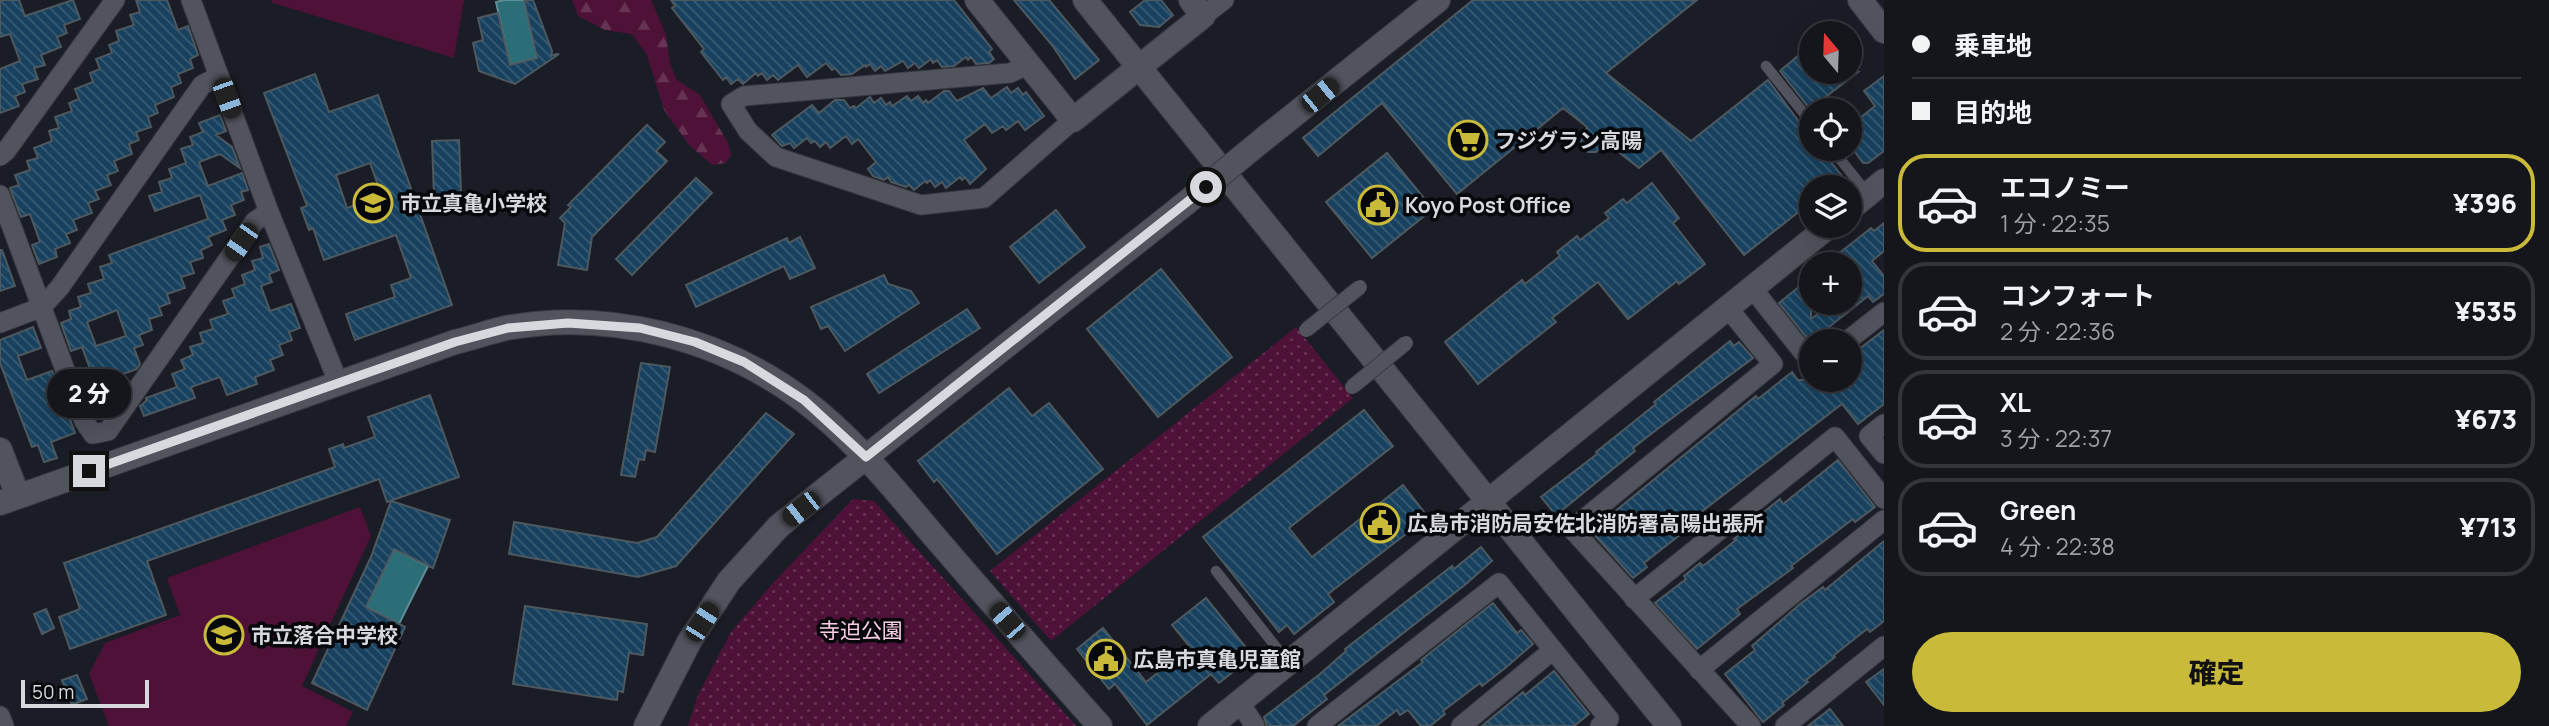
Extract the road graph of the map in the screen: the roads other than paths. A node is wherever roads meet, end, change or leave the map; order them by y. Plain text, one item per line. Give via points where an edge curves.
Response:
1 (115, 0) edge
2 (191, 0) edge
3 (977, 0) edge
4 (1085, 0) edge
5 (1223, 0) edge
6 (1438, 0) edge
7 (1860, 0) edge
8 (1197, 8) edge
9 (1884, 31) edge
10 (1029, 64) junction
11 (1139, 66) junction
12 (1766, 66) dead end
13 (219, 76) junction
14 (1799, 107) edge
15 (1073, 120) junction
16 (0, 156) edge
17 (1841, 161) edge
18 (0, 195) edge
19 (1867, 195) edge
20 (269, 212) junction
21 (1814, 238) edge
22 (1360, 287) dead end
23 (1752, 288) junction
24 (42, 307) junction
25 (1728, 308) junction
26 (1884, 312) edge
27 (0, 323) edge
28 (1862, 329) edge
29 (1306, 330) dead end
30 (1406, 343) dead end
31 (1799, 347) edge
32 (339, 384) junction
33 (1352, 387) dead end
34 (1884, 424) edge
35 (0, 450) edge
36 (1884, 454) edge
37 (866, 457) junction
38 (1884, 499) edge
39 (9, 500) edge
40 (1489, 502) junction
41 (1884, 520) edge
42 (1216, 571) dead end
43 (1634, 598) junction
44 (1884, 646) edge
45 (1553, 650) junction
46 (1289, 662) junction
47 (1699, 670) junction
48 (1240, 703) junction
49 (0, 716) edge
50 (4, 726) edge
51 (646, 726) edge
52 (1100, 726) edge
53 (1210, 726) edge
54 (1255, 726) edge
55 (1317, 726) edge
56 (1461, 726) edge
57 (1600, 726) edge
58 (1670, 726) edge
59 (1751, 726) edge
60 (1785, 726) edge

1 - 16 street
2 - 13 street
3 - 10 street
4 - 11 street
5 - 8 street
6 - 37 street, bridge
7 - 9 street
8 - 11 street
10 - 15 street
10 - 15 street via 1010,73 744,96 731,104 748,131 776,157 921,205 984,198
11 - 15 street
11 - 40 street
12 - 14 lane
13 - 20 street
13 - 24 street via 202,85
17 - 19 lane
18 - 24 street
20 - 24 street via 255,221 108,431 93,435 84,421
20 - 32 street
21 - 23 street
22 - 29 street, bridge
23 - 25 street
23 - 31 street
24 - 27 street
25 - 40 street
25 - 43 street via 1773,364 1572,529
26 - 28 street
30 - 33 street, bridge
32 - 37 street via 508,328 568,323 640,328 695,342 744,362 804,400
32 - 39 street
34 - 36 street via 1869,436
35 - 39 street
37 - 51 street via 779,526 729,581 689,642
37 - 52 street
38 - 43 street via 1835,437
40 - 46 street
40 - 58 street
41 - 47 street
42 - 46 lane
43 - 47 street
44 - 60 street
45 - 55 street via 1499,583
45 - 56 street
45 - 57 street via 1609,719
46 - 48 street
47 - 59 street
48 - 53 street
48 - 54 street
49 - 50 street

